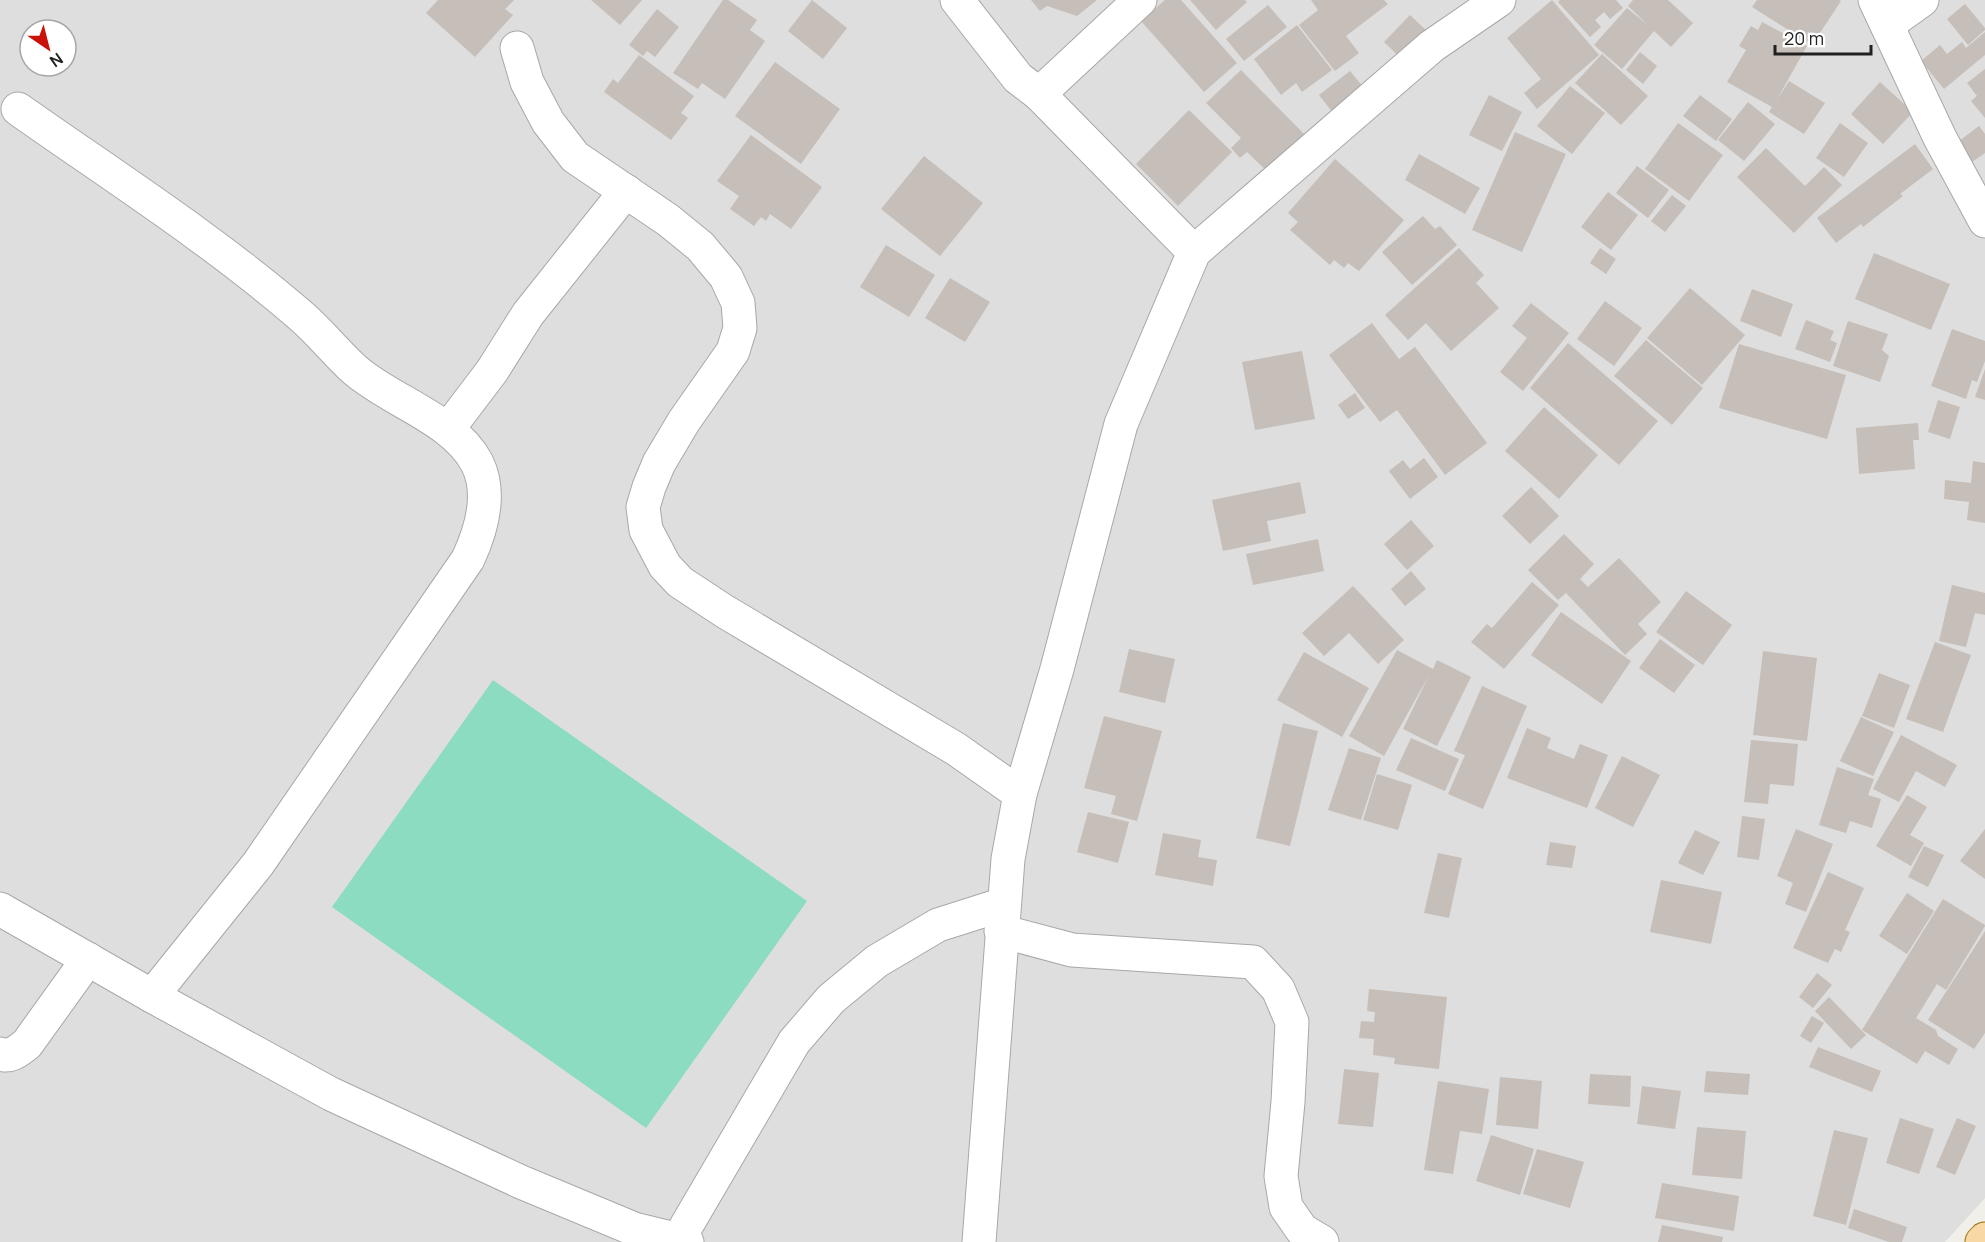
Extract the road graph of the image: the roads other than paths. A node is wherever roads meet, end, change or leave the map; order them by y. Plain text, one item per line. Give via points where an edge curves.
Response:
1 (957, 0) edge
2 (1140, 0) edge
3 (1499, 0) edge
4 (1923, 0) edge
5 (1881, 13) edge
6 (517, 48) dead end
7 (1039, 94) junction
8 (18, 109) dead end
9 (626, 191) junction
10 (1985, 221) edge
11 (1194, 252) junction
12 (448, 429) junction
13 (1020, 794) junction
14 (0, 909) edge
15 (1002, 917) junction
16 (88, 959) junction
17 (152, 996) junction
18 (0, 1054) edge
19 (632, 1236) edge
20 (682, 1241) edge
21 (979, 1242) edge
22 (1322, 1242) edge

1 - 7 street via 1018,78
2 - 7 street
3 - 11 street via 1432,46
4 - 5 street
5 - 10 street via 1940,138
6 - 9 street via 527,82 548,122 575,157
7 - 11 street
8 - 12 street via 205,240 301,316 356,371
9 - 12 street via 528,314
9 - 13 street via 700,246 726,277 739,311 740,328 734,351 659,463 643,507 646,530 665,566 680,582 724,611 956,749
11 - 13 street via 1121,424
12 - 17 street via 477,465 484,489 478,538 468,559 258,864
13 - 15 street
14 - 16 street
15 - 20 street via 938,925 877,961 831,999 794,1042
15 - 21 street
15 - 22 street via 1072,950 1253,962 1278,989 1292,1022 1281,1176 1286,1208 1302,1230
16 - 17 street
16 - 18 street via 27,1044 17,1052
17 - 19 street via 331,1094
19 - 20 street

